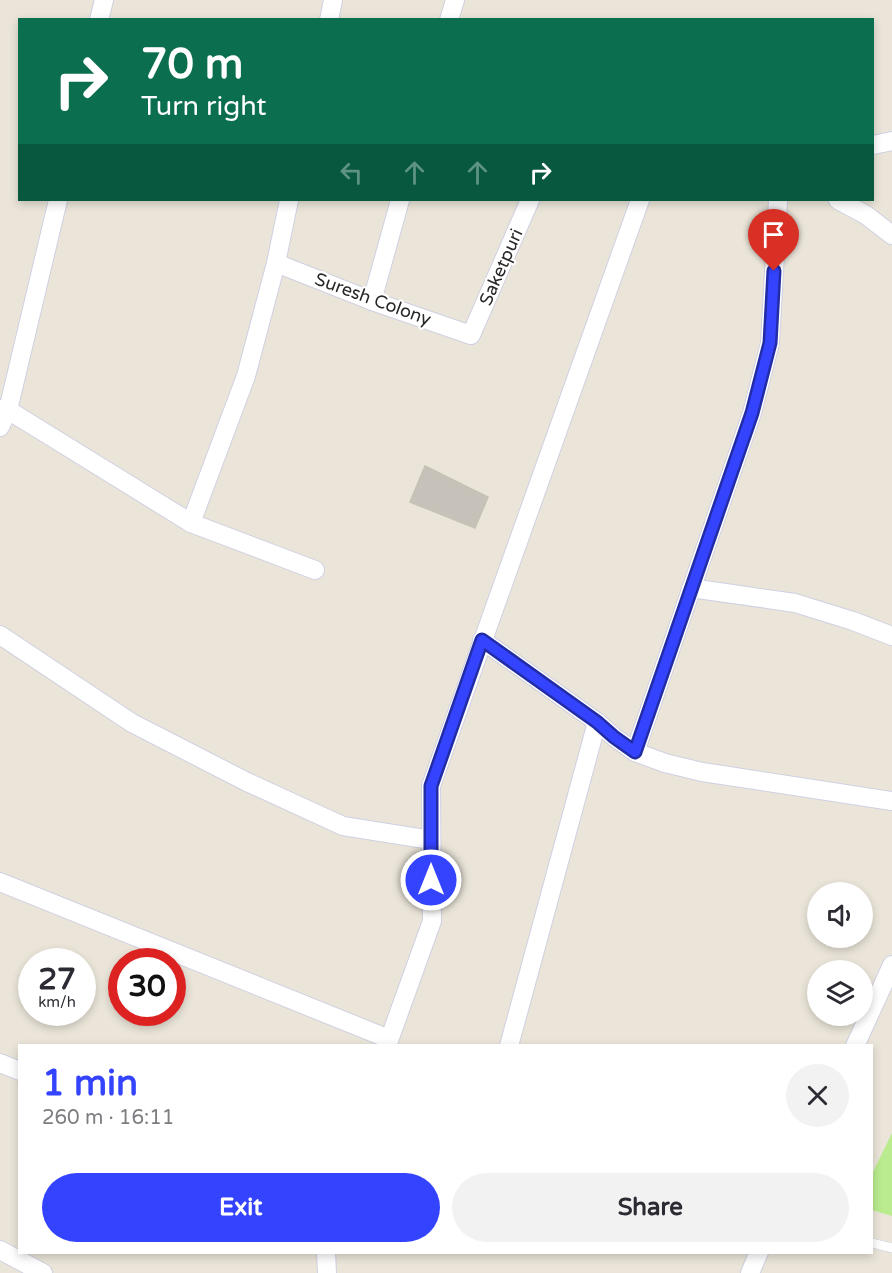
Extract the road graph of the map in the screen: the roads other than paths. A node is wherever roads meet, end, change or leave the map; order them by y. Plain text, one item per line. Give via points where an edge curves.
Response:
1 (104, 0) edge
2 (333, 0) edge
3 (455, 0) edge
4 (100, 18) edge
5 (329, 18) edge
6 (450, 18) edge
7 (892, 141) edge
8 (874, 145) edge
9 (57, 201) edge
10 (290, 201) edge
11 (400, 201) edge
12 (530, 201) edge
13 (640, 201) edge
14 (778, 201) edge
15 (844, 201) edge
16 (892, 235) edge
17 (276, 263) junction
18 (372, 301) junction
19 (471, 335) joint
20 (4, 409) edge
21 (0, 427) edge
22 (190, 523) junction
23 (315, 570) dead end
24 (692, 588) junction
25 (0, 635) edge
26 (892, 636) edge
27 (482, 640) junction
28 (597, 722) junction
29 (635, 752) junction
30 (892, 801) edge
31 (431, 840) junction
32 (0, 882) edge
33 (892, 965) edge
34 (388, 1042) edge
35 (510, 1044) edge
36 (856, 1044) edge
37 (0, 1063) edge
38 (18, 1070) edge
39 (873, 1244) edge
40 (892, 1248) edge
41 (0, 1250) edge
42 (326, 1254) edge
43 (758, 1254) edge
44 (43, 1273) edge
45 (327, 1273) edge
46 (750, 1273) edge

1 - 4 street
2 - 5 street
3 - 6 street
7 - 8 street
9 - 20 street
10 - 17 street
11 - 18 street
12 - 19 street, Saketpuri
13 - 27 street
14 - 24 street via 770,343 752,413
15 - 16 street
17 - 18 street, Suresh Colony
17 - 22 street via 246,376
18 - 19 street, Suresh Colony
20 - 21 street
20 - 22 street
22 - 23 street
24 - 26 street via 795,603
24 - 29 street
25 - 31 street via 132,723 247,782 343,826
27 - 28 street
27 - 31 street via 431,786
28 - 29 street
28 - 35 street
29 - 30 street via 702,772
31 - 34 street via 432,921
32 - 34 street
33 - 36 street
37 - 38 street
39 - 40 lane
41 - 44 street
42 - 45 street
43 - 46 street

